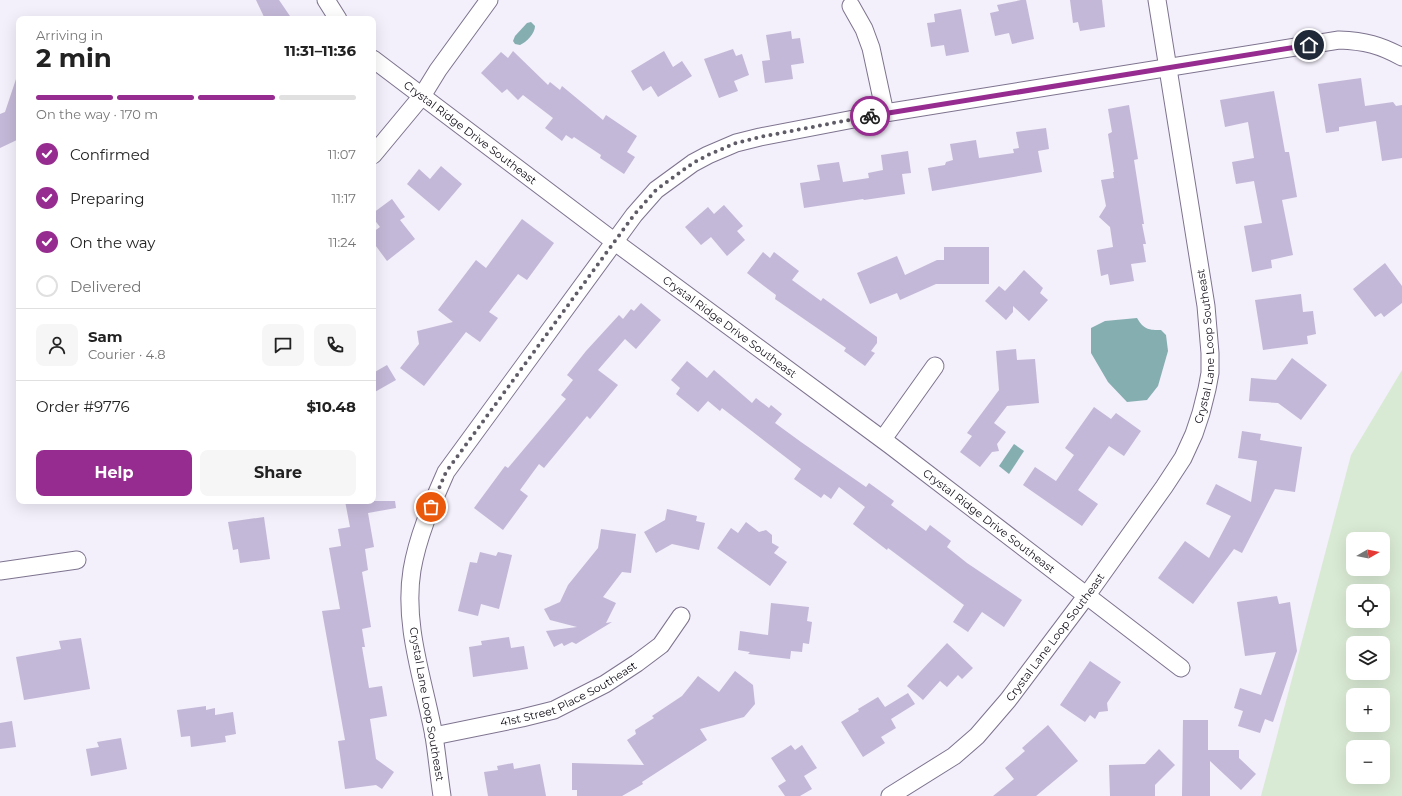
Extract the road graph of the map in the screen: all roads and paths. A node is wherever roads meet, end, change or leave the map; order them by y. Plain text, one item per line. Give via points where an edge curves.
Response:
1 (326, 0) edge
2 (489, 0) edge
3 (1157, 0) edge
4 (851, 6) dead end
5 (336, 16) edge
6 (1402, 57) edge
7 (376, 60) edge
8 (1168, 68) junction
9 (422, 96) junction
10 (885, 113) junction
11 (376, 151) edge
12 (614, 242) junction
13 (935, 366) dead end
14 (882, 440) junction
15 (77, 560) dead end
16 (0, 571) edge
17 (1087, 595) junction
18 (681, 616) dead end
19 (1182, 668) dead end
20 (434, 736) junction
21 (442, 796) edge
22 (890, 796) edge

1 - 5 street
2 - 9 street
3 - 8 street
4 - 10 street via 871,48
6 - 8 street via 1375,45 1339,40
7 - 9 street, Crystal Ridge Drive Southeast
8 - 10 street, Crystal Lane Loop Southeast
8 - 17 street, Crystal Lane Loop Southeast via 1206,306 1210,353 1209,379 1201,413 1183,458
9 - 11 street
9 - 12 street, Crystal Ridge Drive Southeast
10 - 12 street, Crystal Lane Loop Southeast via 760,137 736,143 708,155 656,190
12 - 14 street, Crystal Ridge Drive Southeast
12 - 20 street, Crystal Lane Loop Southeast via 446,472 426,519 412,570 410,598 415,647
13 - 14 street
14 - 17 street, Crystal Ridge Drive Southeast
15 - 16 street
17 - 19 street, Crystal Ridge Drive Southeast
17 - 22 street, Crystal Lane Loop Southeast via 1008,700 977,736 954,756
18 - 20 street, 41st Street Place Southeast via 661,645 637,664 554,710
20 - 21 street, Crystal Lane Loop Southeast

